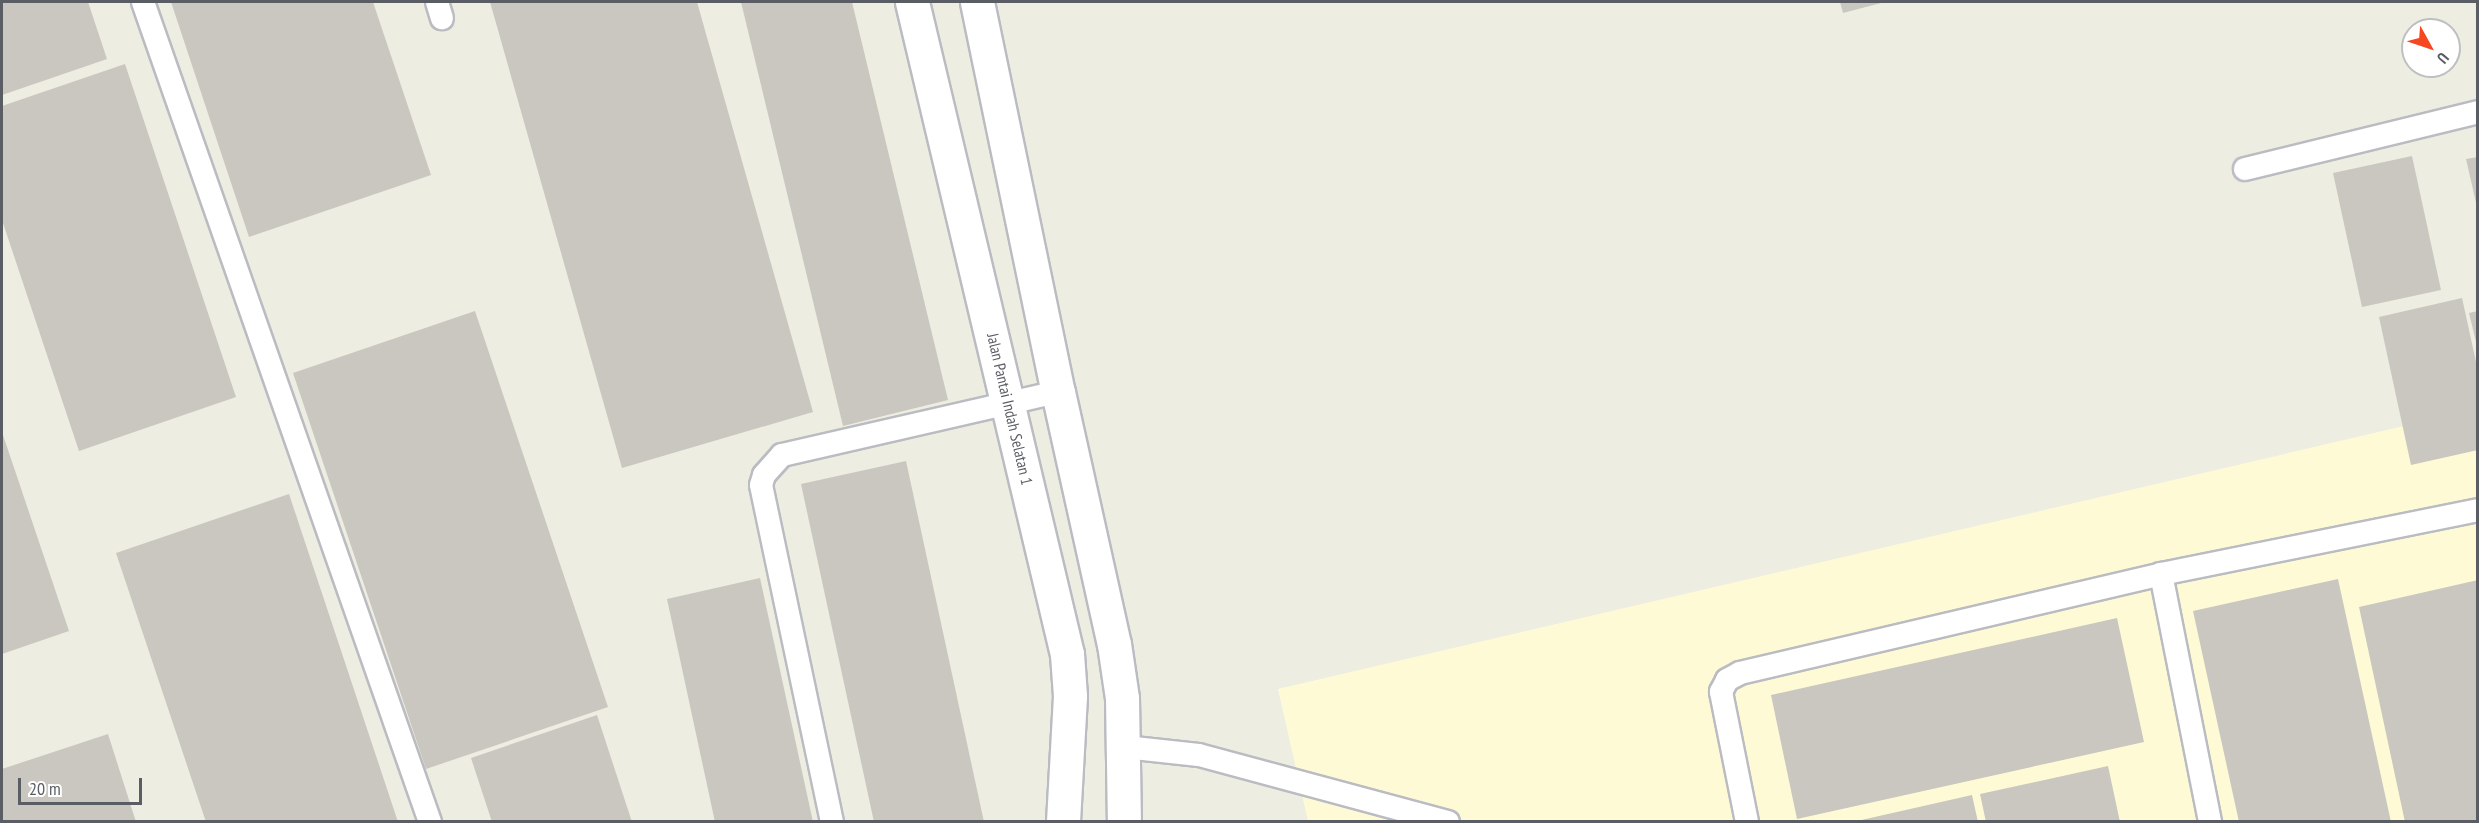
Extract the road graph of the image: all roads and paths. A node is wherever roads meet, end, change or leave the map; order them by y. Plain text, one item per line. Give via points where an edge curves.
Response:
1 (143, 2) edge
2 (912, 2) edge
3 (978, 2) edge
4 (2478, 112) edge
5 (2245, 169) dead end
6 (1058, 393) junction
7 (1009, 404) junction
8 (2478, 510) edge
9 (2161, 574) junction
10 (1125, 747) junction
11 (430, 822) edge
12 (832, 822) edge
13 (1063, 822) edge
14 (1125, 822) edge
15 (1448, 822) edge
16 (1746, 822) edge
17 (2210, 822) edge

1 - 11 lane
2 - 7 street, Jalan Pantai Indah Selatan 1
3 - 6 street
4 - 5 lane
6 - 7 lane
6 - 10 street via 1114,644
7 - 12 lane via 783,455 764,476 761,485
7 - 13 street, Jalan Pantai Indah Selatan 1 via 1067,654 1070,696
8 - 9 lane
9 - 16 lane via 1740,673 1727,680 1721,692
9 - 17 lane
10 - 14 street
10 - 15 lane via 1200,755

